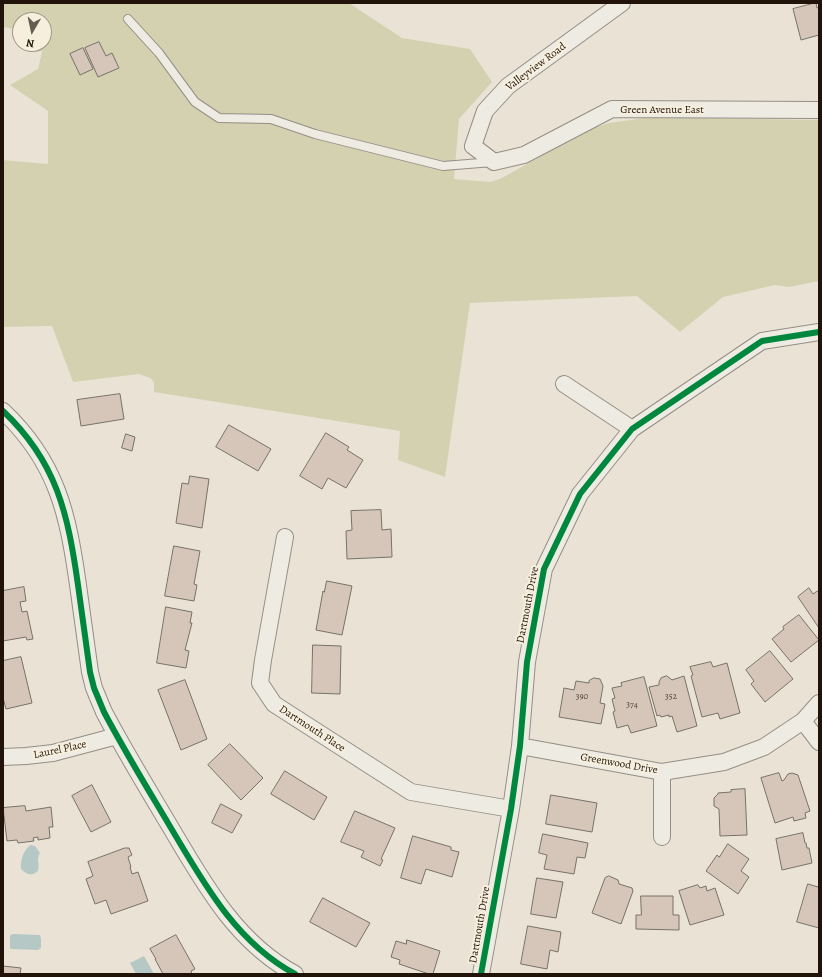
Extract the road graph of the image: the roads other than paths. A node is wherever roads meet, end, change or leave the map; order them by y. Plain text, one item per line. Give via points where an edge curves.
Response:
1 (622, 3) edge
2 (128, 19) dead end
3 (819, 110) edge
4 (494, 162) junction
5 (819, 332) edge
6 (564, 384) dead end
7 (3, 411) edge
8 (632, 429) junction
9 (285, 537) dead end
10 (819, 703) edge
11 (803, 721) junction
12 (117, 736) junction
13 (819, 742) edge
14 (520, 746) junction
15 (3, 757) edge
16 (662, 772) junction
17 (511, 809) junction
18 (662, 837) dead end
19 (295, 974) edge
20 (481, 974) edge

1 - 4 street, Valleyview Road via 508,86 485,111 472,146
2 - 4 lane via 159,53 195,102 219,118 272,119 315,134 443,166
3 - 4 street, Green Avenue East via 612,109 524,155
5 - 8 street, Dartmouth Drive via 762,341
6 - 8 street
7 - 12 street via 34,446 58,492 73,550 91,677 104,712
8 - 14 street, Dartmouth Drive via 580,494 544,569 527,662
9 - 17 street, Dartmouth Place via 260,682 274,704 411,792
10 - 11 street, Greenwood Drive
11 - 13 street
11 - 16 street, Greenwood Drive via 764,747 724,762
12 - 15 street, Laurel Place via 53,754
12 - 19 street via 222,910 266,956
14 - 16 street, Greenwood Drive
14 - 17 street, Dartmouth Drive
16 - 18 street
17 - 20 street, Dartmouth Drive

